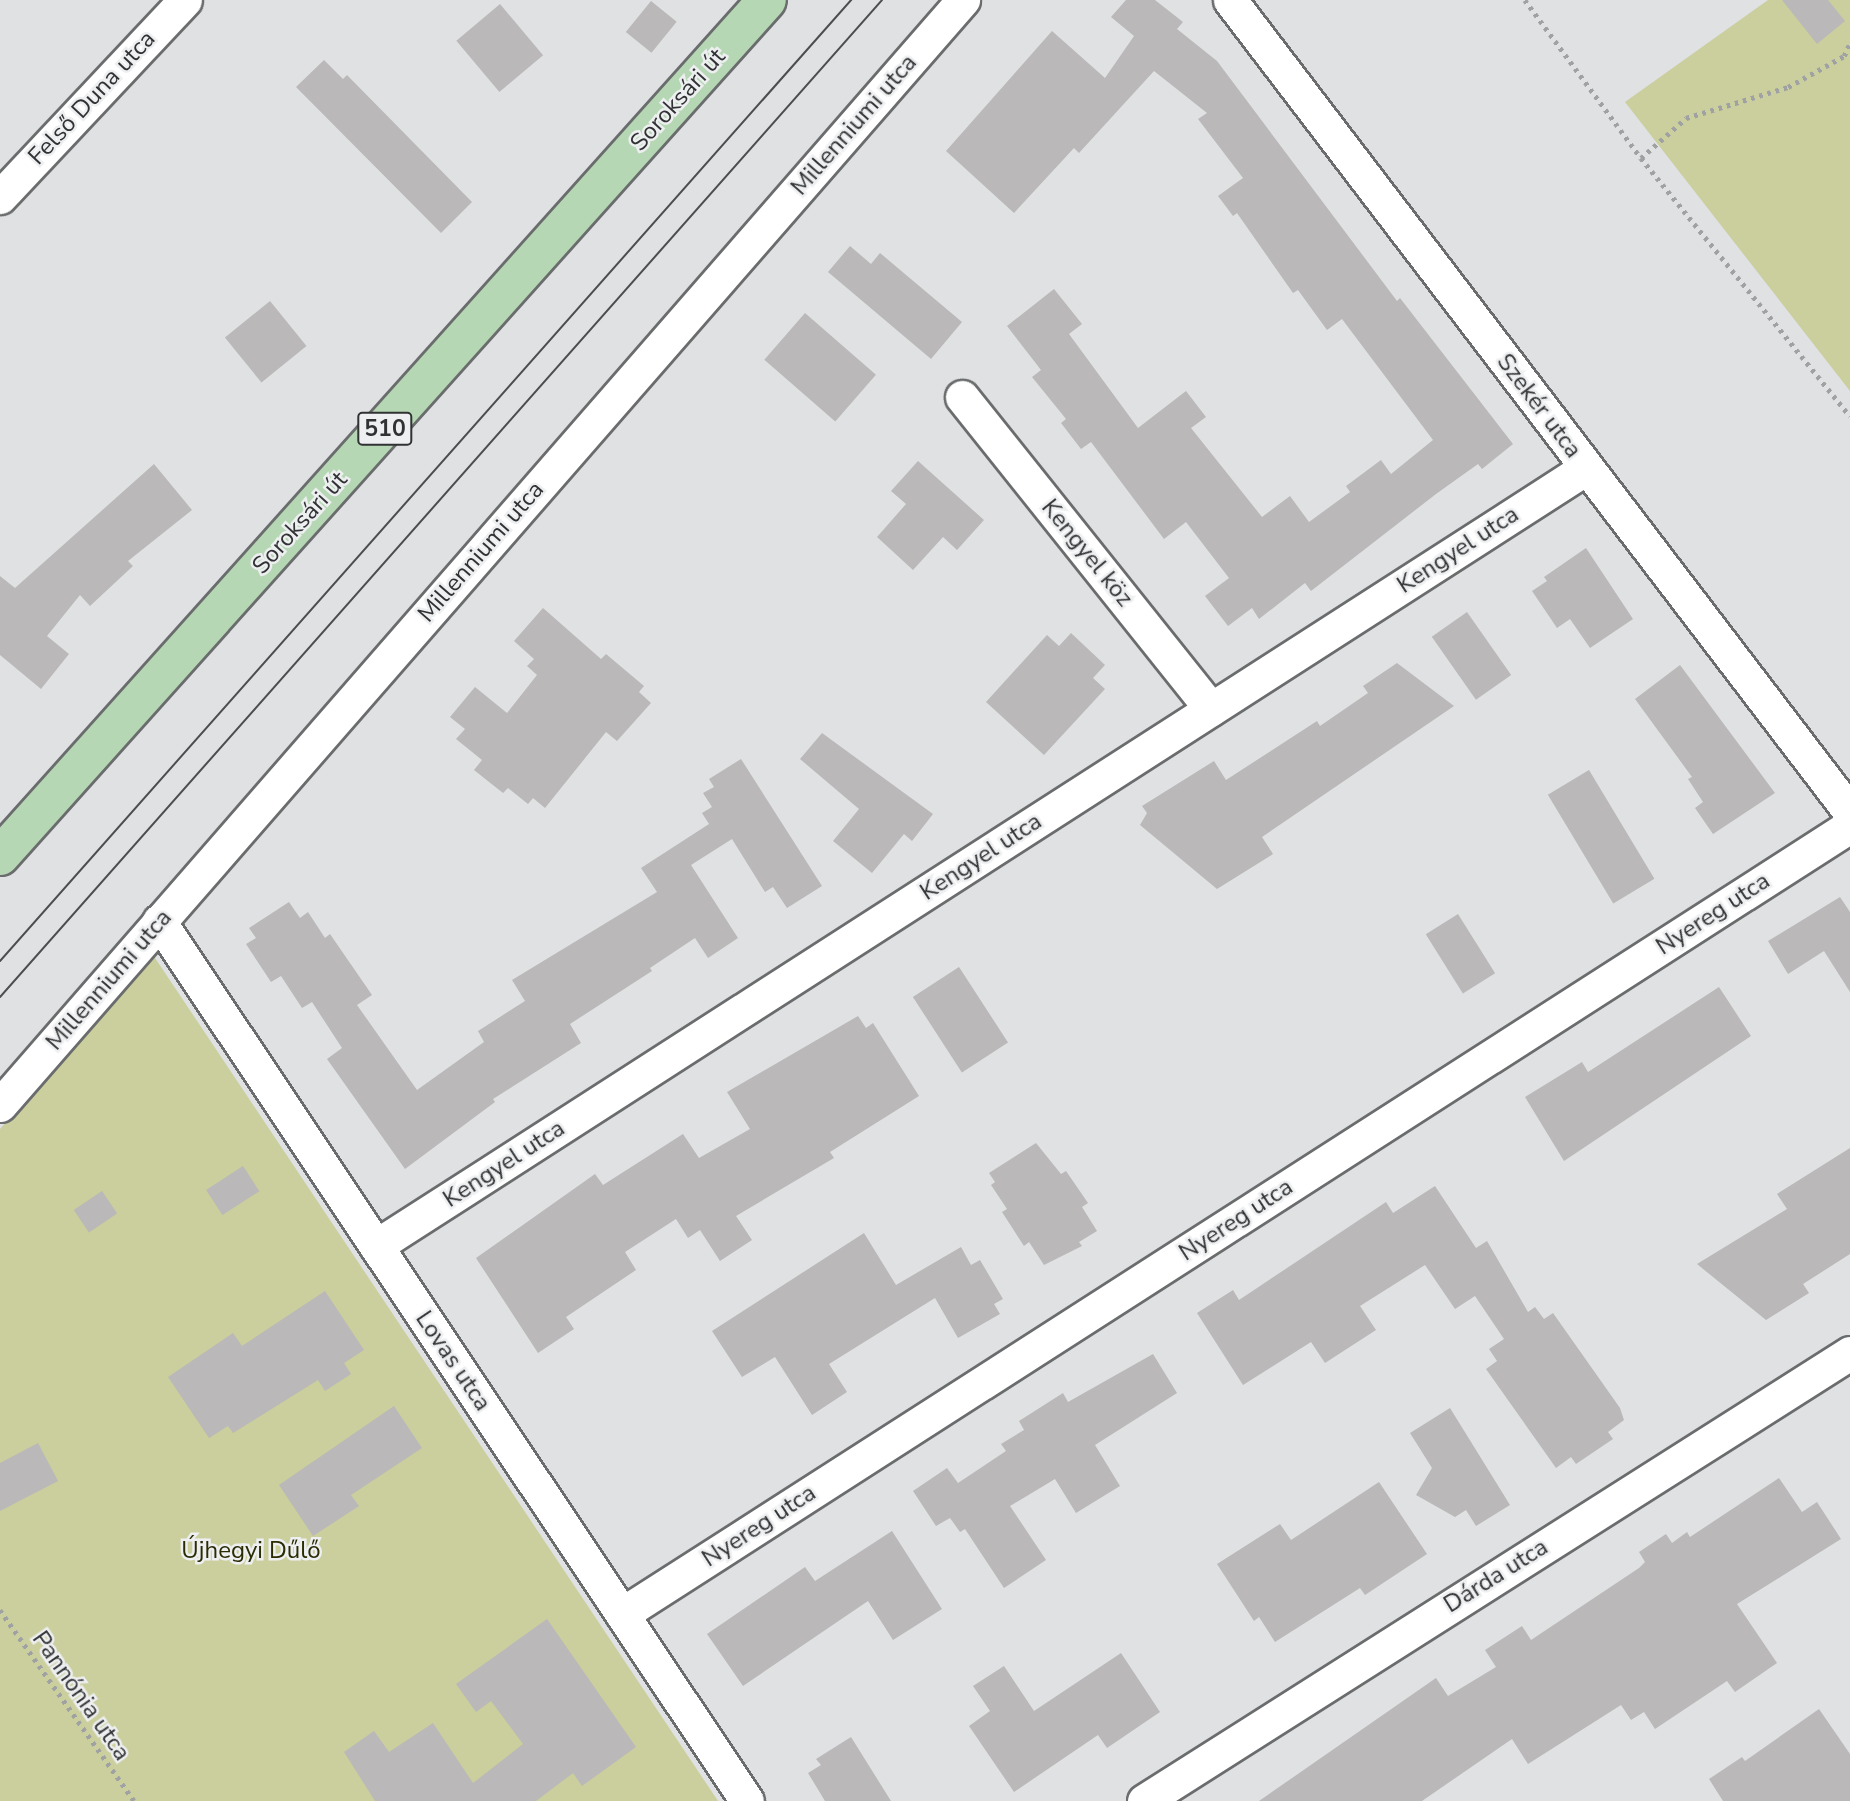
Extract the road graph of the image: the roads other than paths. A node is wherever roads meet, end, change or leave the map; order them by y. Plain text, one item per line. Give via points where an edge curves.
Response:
1 (184, 0) edge
2 (767, 0) edge
3 (963, 0) edge
4 (1230, 0) edge
5 (0, 197) edge
6 (962, 397) dead end
7 (1586, 468) junction
8 (1211, 709) junction
9 (1850, 812) edge
10 (1850, 826) edge
11 (0, 856) edge
12 (159, 921) junction
13 (0, 1105) edge
14 (376, 1246) junction
15 (1850, 1353) edge
16 (622, 1614) junction
17 (747, 1801) edge
18 (1144, 1801) edge

1 - 5 street, Felső Duna utca
2 - 11 main road, Soroksári út / 510
3 - 12 street, Millenniumi utca
4 - 7 street, Szekér utca
6 - 8 street, Kengyel köz
7 - 8 street, Kengyel utca
7 - 9 street, Szekér utca
8 - 14 street, Kengyel utca
10 - 16 street, Nyereg utca
12 - 13 street, Millenniumi utca
12 - 14 street, Lovas utca
14 - 16 street, Lovas utca
15 - 18 street, Dárda utca
16 - 17 street, Lovas utca

